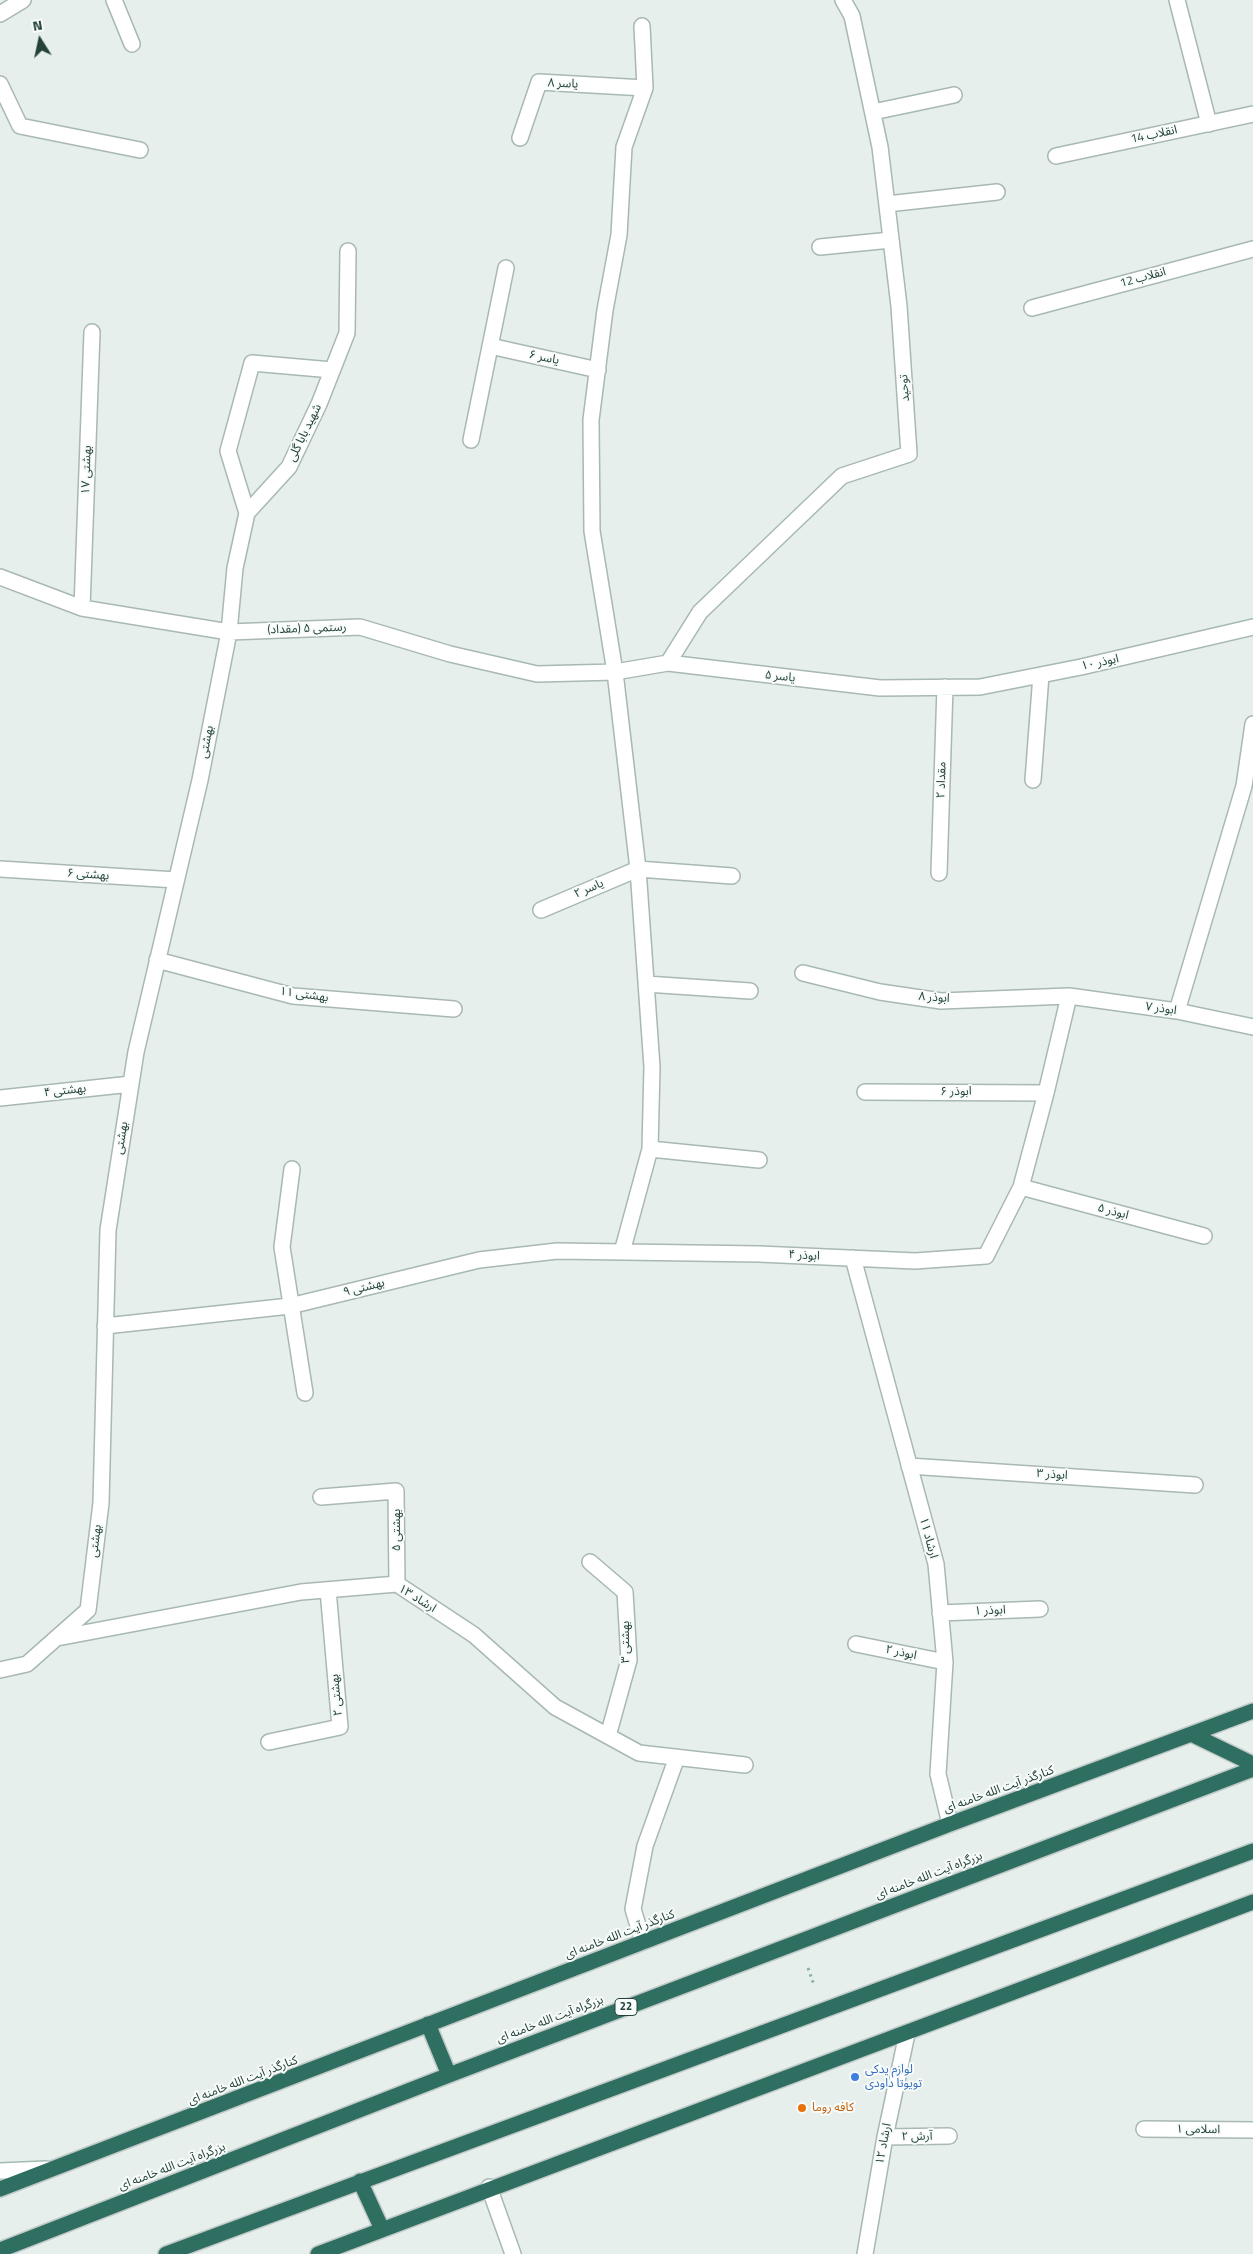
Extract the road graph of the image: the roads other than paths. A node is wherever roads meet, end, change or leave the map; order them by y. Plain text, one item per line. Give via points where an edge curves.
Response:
1 (23, 0) edge
2 (114, 0) edge
3 (843, 0) edge
4 (1177, 0) edge
5 (0, 14) edge
6 (642, 26) dead end
7 (132, 44) dead end
8 (0, 84) edge
9 (645, 88) junction
10 (954, 95) dead end
11 (872, 112) junction
12 (1253, 114) edge
13 (1210, 124) junction
14 (520, 138) dead end
15 (140, 150) dead end
16 (1056, 156) dead end
17 (997, 192) dead end
18 (887, 204) junction
19 (891, 240) junction
20 (820, 247) dead end
21 (1253, 249) edge
22 (348, 251) dead end
23 (506, 268) dead end
24 (1032, 308) dead end
25 (92, 332) dead end
26 (490, 346) junction
27 (332, 370) junction
28 (598, 370) junction
29 (471, 440) dead end
30 (247, 513) junction
31 (0, 578) edge
32 (82, 608) junction
33 (1253, 627) edge
34 (230, 632) junction
35 (668, 663) junction
36 (615, 672) junction
37 (1040, 675) junction
38 (946, 688) junction
39 (1253, 724) edge
40 (1033, 780) dead end
41 (1248, 787) edge
42 (0, 869) edge
43 (638, 869) junction
44 (939, 873) dead end
45 (732, 876) dead end
46 (176, 880) junction
47 (541, 910) dead end
48 (157, 960) junction
49 (803, 973) dead end
50 (646, 984) junction
51 (750, 991) dead end
52 (1069, 996) junction
53 (454, 1009) dead end
54 (1177, 1011) junction
55 (1253, 1027) edge
56 (131, 1084) junction
57 (865, 1092) dead end
58 (1046, 1093) junction
59 (0, 1098) edge
60 (650, 1148) junction
61 (759, 1160) dead end
62 (292, 1169) dead end
63 (1021, 1187) junction
64 (1204, 1236) dead end
65 (622, 1252) junction
66 (853, 1258) junction
67 (290, 1306) junction
68 (105, 1326) junction
69 (305, 1392) dead end
70 (909, 1466) junction
71 (1195, 1485) dead end
72 (321, 1497) dead end
73 (590, 1562) dead end
74 (397, 1584) junction
75 (328, 1590) junction
76 (1040, 1609) dead end
77 (940, 1613) junction
78 (56, 1638) junction
79 (856, 1644) dead end
80 (945, 1662) junction
81 (0, 1670) edge
82 (1253, 1711) edge
83 (1191, 1734) junction
84 (608, 1736) junction
85 (269, 1742) dead end
86 (677, 1757) junction
87 (1253, 1764) edge
88 (745, 1765) dead end
89 (1253, 1769) edge
90 (950, 1824) junction
91 (1253, 1850) edge
92 (1253, 1902) edge
93 (643, 1942) junction
94 (428, 2024) junction
95 (907, 2034) junction
96 (449, 2075) junction
97 (1144, 2129) dead end
98 (1253, 2130) edge
99 (949, 2136) dead end
100 (885, 2137) junction
101 (52, 2168) junction
102 (0, 2171) edge
103 (360, 2181) junction
104 (490, 2187) junction
105 (0, 2189) edge
106 (382, 2229) junction
107 (0, 2250) edge
108 (166, 2254) edge
109 (318, 2254) edge
110 (513, 2254) edge
111 (865, 2254) edge

1 - 5 street
2 - 7 street
3 - 11 street, توحید via 852,16
4 - 13 street
6 - 9 street
8 - 15 street via 20,126
9 - 14 street, یاسر ۸ via 539,82
9 - 28 street via 624,147 619,234
10 - 11 street
11 - 18 street, توحید
12 - 13 street, انقلاب 14
13 - 16 street, انقلاب 14
17 - 18 street
18 - 19 street, توحید
19 - 20 street
19 - 35 street, توحید via 909,454 842,476 700,612
21 - 24 street, انقلاب 12
22 - 27 street, شهید بابا گلی via 347,333
23 - 26 street
25 - 32 street, بهشتی ۱۷
26 - 28 street, یاسر ۶
26 - 29 street
27 - 30 street, شهید بابا گلی via 289,467
27 - 30 street via 252,363 228,451
28 - 36 street via 591,420 592,531
30 - 34 street via 235,568
31 - 32 street, رستمی ۵ (مقداد)
32 - 34 street, رستمی ۵ (مقداد)
33 - 37 street, ابوذر ۱۰
34 - 36 street, رستمی ۵ (مقداد) via 360,627 450,654 536,674
34 - 46 street, بهشتی
35 - 36 street, یاسر ۵
35 - 38 street, یاسر ۵ via 880,688
36 - 43 street
37 - 38 street, ابوذر ۱۰ via 980,687
37 - 40 street
38 - 44 street, مقداد ۲
39 - 41 street
41 - 54 street
42 - 46 street, بهشتی ۶
43 - 45 street
43 - 47 street, یاسر ۲
43 - 50 street
46 - 48 street, بهشتی
48 - 53 street, بهشتی ۱۱ via 293,996
48 - 56 street, بهشتی
49 - 52 street, ابوذر ۸ via 880,992 941,1000
50 - 51 street
50 - 60 street via 652,1067
52 - 54 street, ابوذر ۷
52 - 58 street
54 - 55 street, ابوذر ۷
56 - 59 street, بهشتی ۴
56 - 68 street, بهشتی via 108,1230
57 - 58 street, ابوذر ۶
58 - 63 street
60 - 61 street
60 - 65 street
62 - 67 street via 282,1247
63 - 64 street, ابوذر ۵
63 - 66 street, ابوذر ۴ via 986,1256 915,1261
65 - 66 street, ابوذر ۴
65 - 67 street, بهشتی ۹ via 557,1251 479,1260
66 - 70 street, ارشاد ۱۱
67 - 68 street, بهشتی ۹
67 - 69 street
68 - 78 street, بهشتی via 101,1503 88,1610
70 - 71 street, ابوذر ۳
70 - 77 street, ارشاد ۱۱ via 936,1564
72 - 74 street, بهشتی ۵ via 396,1492
73 - 84 street, بهشتی ۳ via 625,1592 629,1660
74 - 75 street, ارشاد ۱۳
74 - 84 street, ارشاد ۱۳ via 474,1635 555,1708
75 - 78 street, ارشاد ۱۳ via 301,1592
75 - 85 street, بهشتی ۲ via 340,1727
76 - 77 street, ابوذر ۱
77 - 80 street, ارشاد ۱۱
78 - 81 street, بهشتی via 28,1664
79 - 80 street, ابوذر ۲
80 - 90 street, ارشاد ۱۱ via 938,1774
82 - 83 highway, کنارگذر آیت الله خامنه ای
83 - 87 highway
83 - 90 highway, کنارگذر آیت الله خامنه ای
84 - 86 street, ارشاد ۱۳ via 639,1753
86 - 88 street, ارشاد ۱۳
86 - 93 street via 645,1846 633,1909
89 - 96 highway, بزرگراه آیت الله خامنه ای / 22
90 - 93 highway, کنارگذر آیت الله خامنه ای
91 - 103 highway
92 - 95 highway
93 - 94 highway, کنارگذر آیت الله خامنه ای
94 - 96 highway
94 - 101 highway, کنارگذر آیت الله خامنه ای
95 - 100 street, ارشاد ۱۲
95 - 104 highway
96 - 107 highway, بزرگراه آیت الله خامنه ای / 22
97 - 98 street, اسلامی ۱
99 - 100 street, آرش ۲
100 - 111 street, ارشاد ۱۲
101 - 102 street
101 - 105 highway, کنارگذر آیت الله خامنه ای
103 - 106 highway
103 - 108 highway
104 - 106 highway
104 - 110 street
106 - 109 highway

